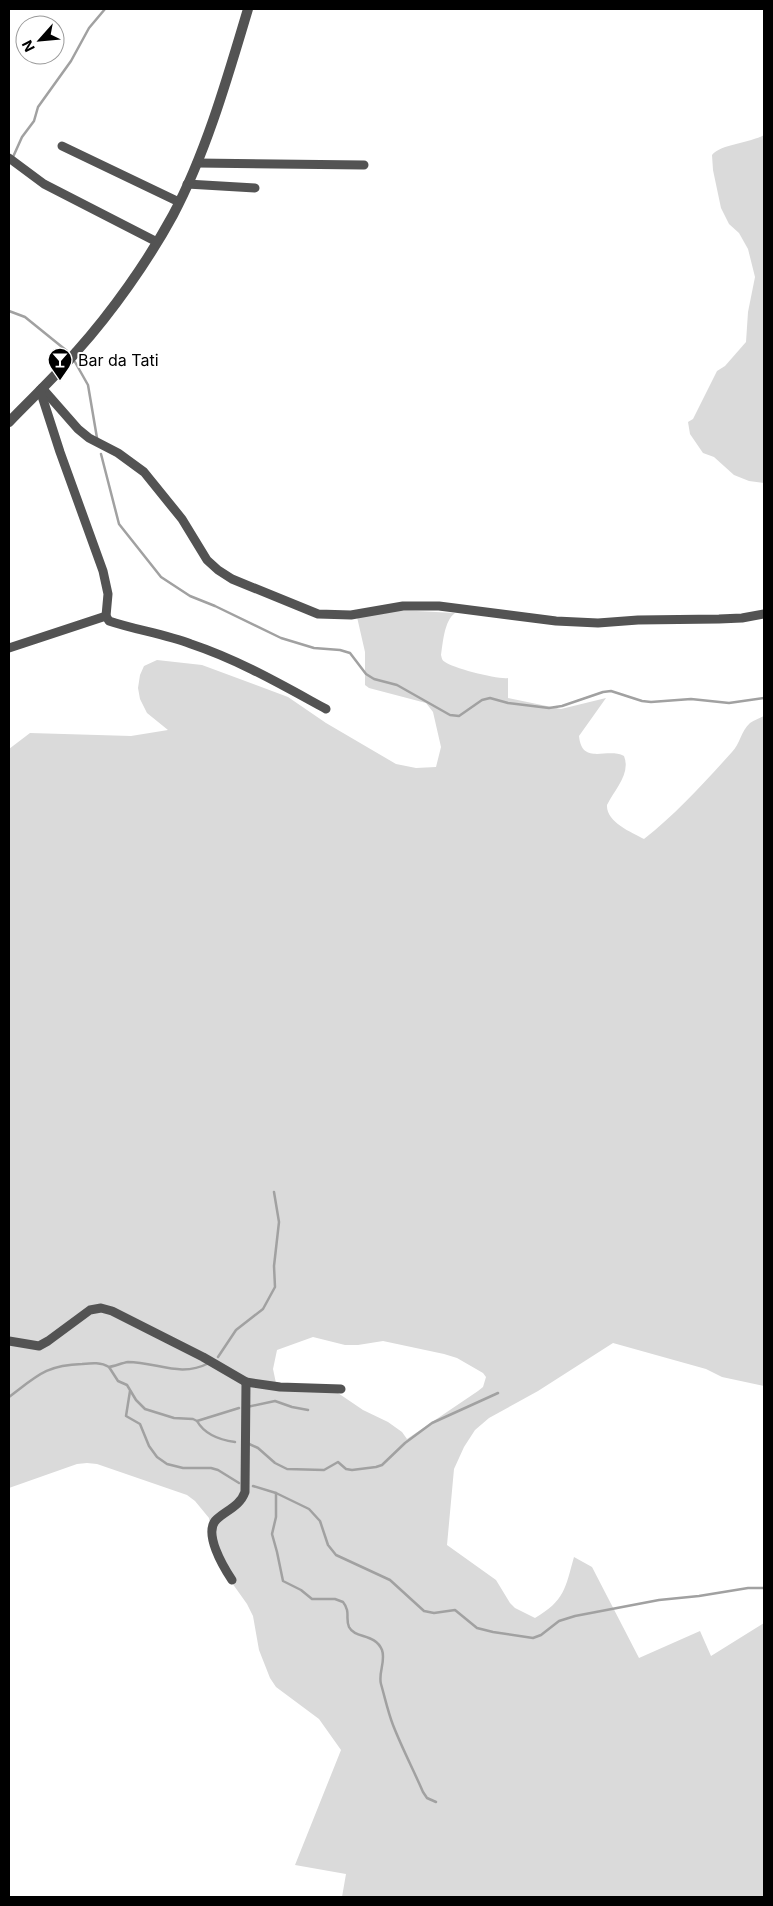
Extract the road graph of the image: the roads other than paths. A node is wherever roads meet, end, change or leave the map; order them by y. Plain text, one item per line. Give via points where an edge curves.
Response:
1 (248, 9) edge
2 (62, 146) dead end
3 (12, 161) edge
4 (197, 163) junction
5 (364, 165) dead end
6 (187, 184) junction
7 (255, 188) dead end
8 (179, 202) junction
9 (157, 242) junction
10 (41, 389) junction
11 (9, 422) edge
12 (764, 614) edge
13 (106, 616) junction
14 (9, 648) edge
15 (326, 709) dead end
16 (9, 1341) edge
17 (246, 1382) junction
18 (341, 1390) dead end
19 (232, 1580) dead end

1 - 4 street
2 - 8 street
3 - 9 street via 44,184
4 - 5 street
4 - 6 street
6 - 7 street
6 - 8 street
8 - 9 street
9 - 10 street via 78,351
10 - 11 street
10 - 12 street via 84,434 144,472 218,570 232,579 318,614 351,615 403,606 439,606 598,623 719,620
10 - 13 street via 103,571 108,594
13 - 14 street
13 - 15 street via 116,624 193,644 258,672
16 - 17 street via 39,1346 90,1310 101,1308 112,1310
17 - 18 street
17 - 19 street via 245,1492 240,1502 214,1521 213,1526 217,1554

